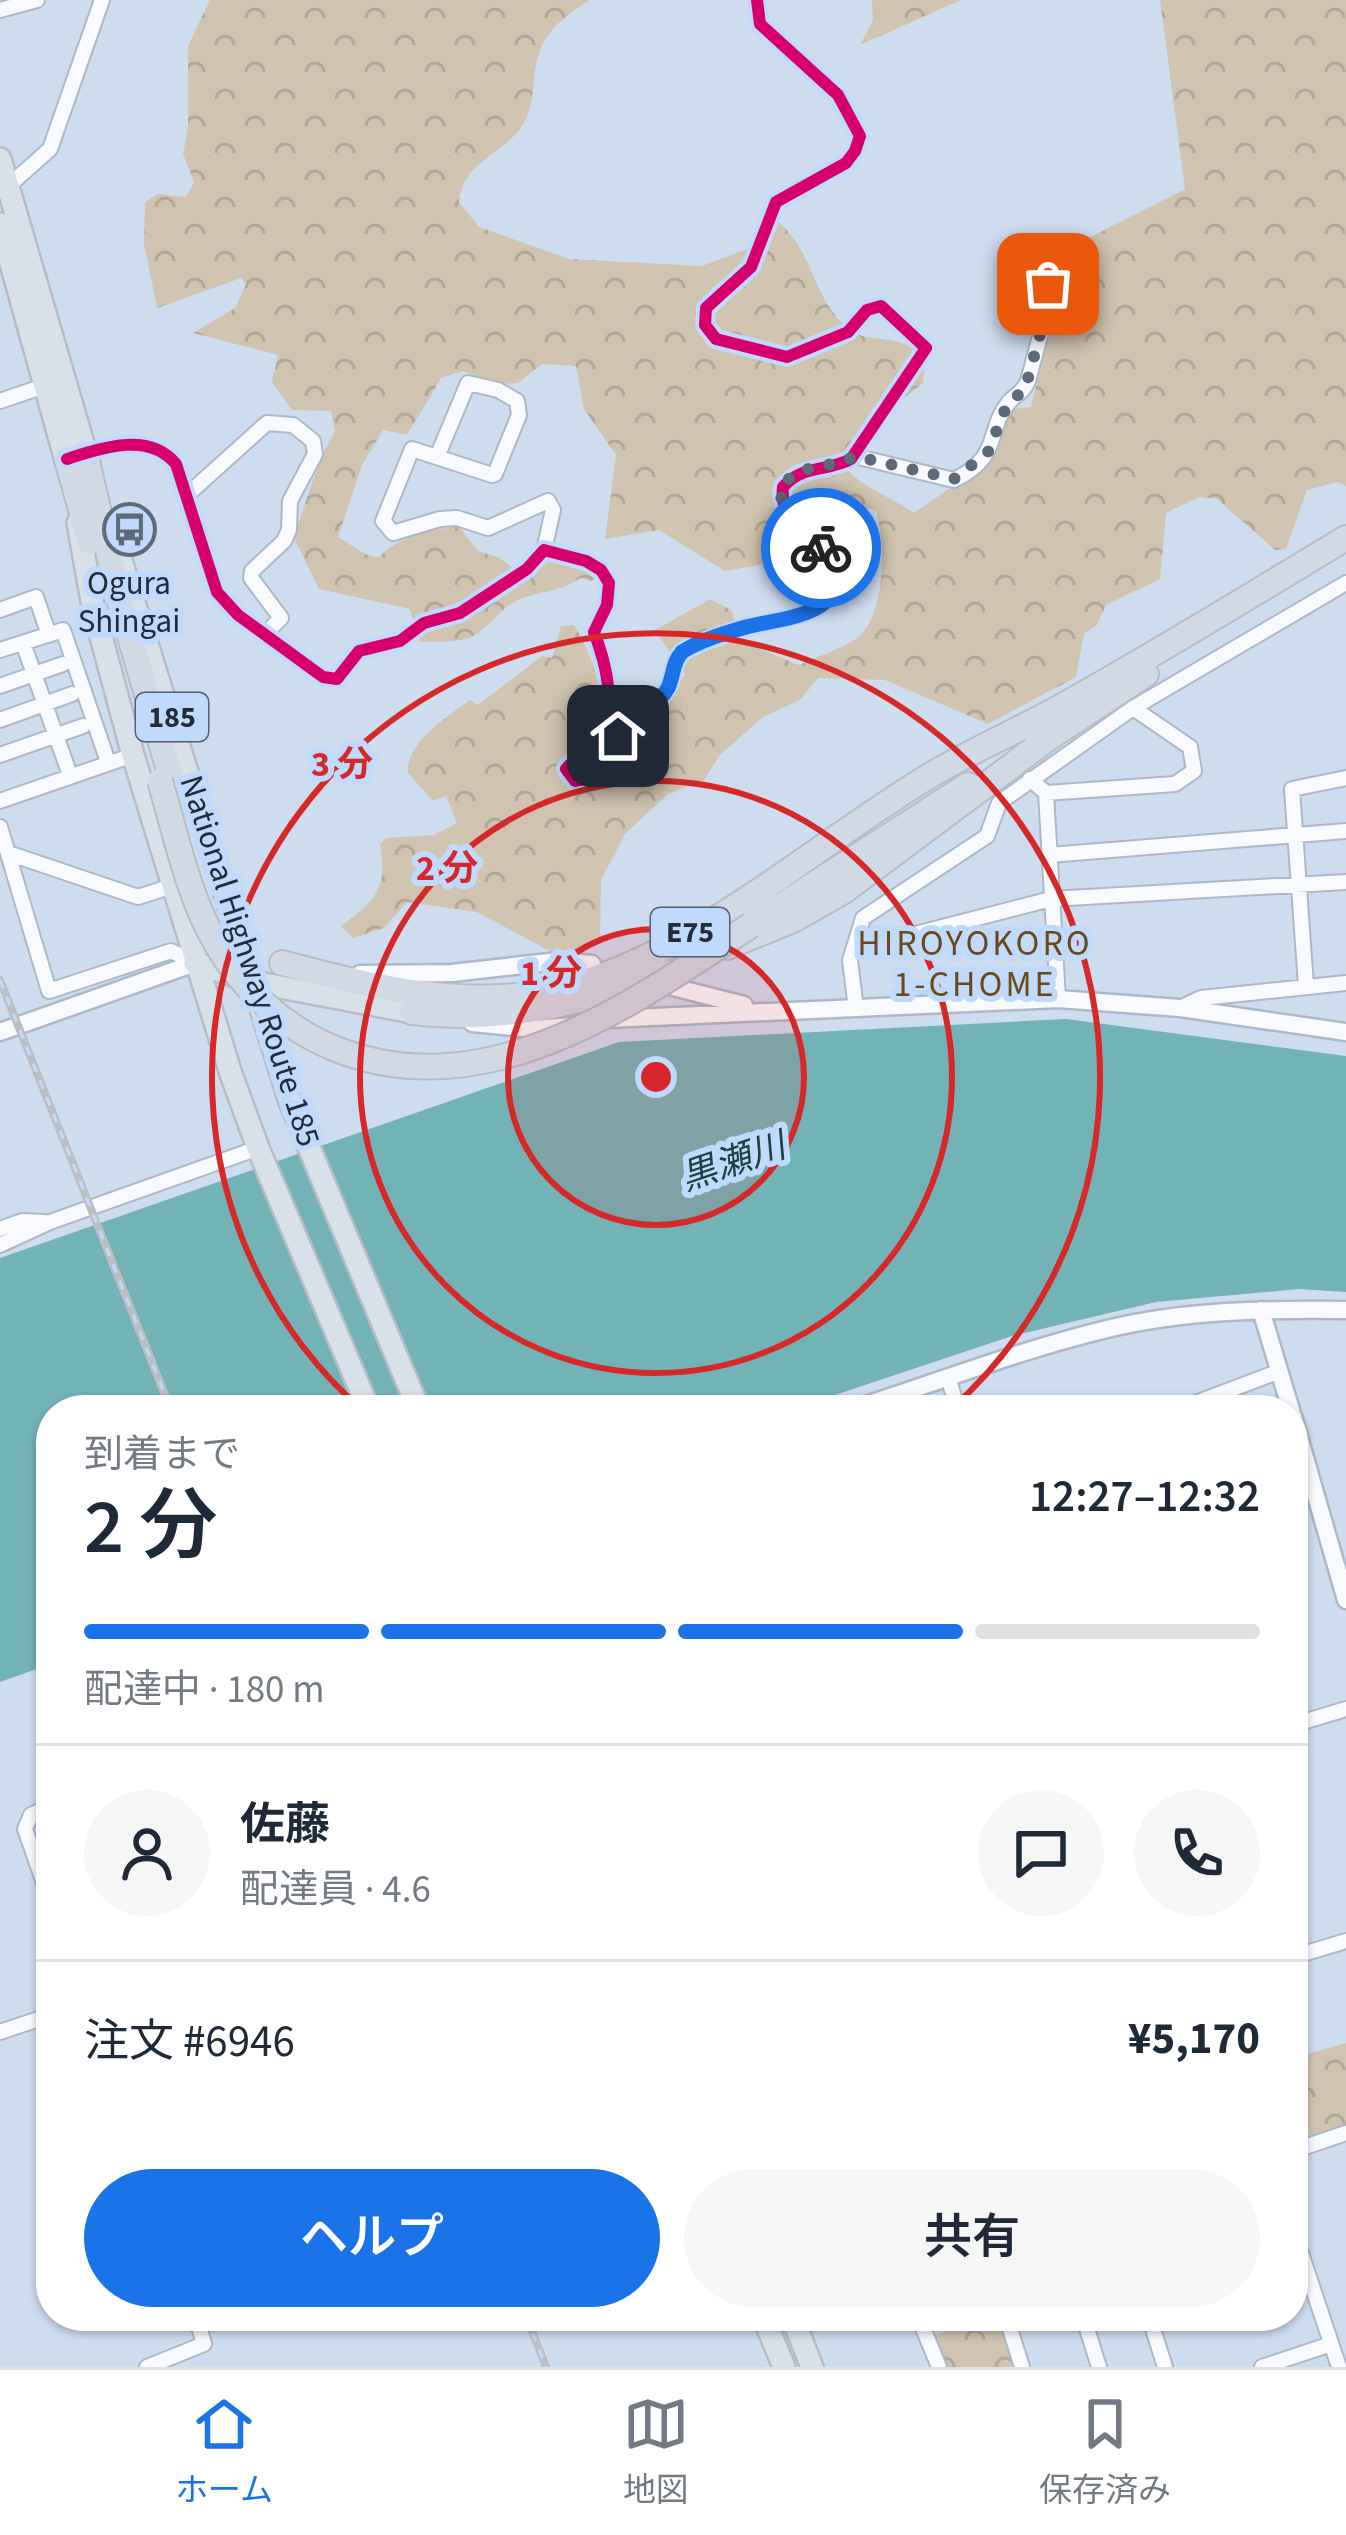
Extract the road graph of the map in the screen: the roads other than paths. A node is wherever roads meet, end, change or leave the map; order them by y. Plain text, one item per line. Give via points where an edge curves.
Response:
1 (37, 0) edge
2 (102, 0) edge
3 (757, 0) edge
4 (0, 10) edge
5 (0, 159) edge
6 (3, 190) edge
7 (0, 224) edge
8 (1040, 274) dead end
9 (47, 385) junction
10 (0, 401) edge
11 (76, 456) junction
12 (854, 456) junction
13 (437, 457) junction
14 (187, 495) junction
15 (1346, 538) edge
16 (544, 550) junction
17 (1311, 559) junction
18 (1346, 583) edge
19 (0, 610) edge
20 (49, 634) junction
21 (265, 634) junction
22 (23, 643) junction
23 (0, 650) edge
24 (62, 664) dead end
25 (34, 674) junction
26 (0, 686) edge
27 (72, 694) dead end
28 (44, 704) junction
29 (1133, 708) junction
30 (1053, 711) junction
31 (0, 720) edge
32 (83, 726) dead end
33 (55, 736) junction
34 (1046, 740) junction
35 (0, 754) edge
36 (133, 754) junction
37 (109, 762) junction
38 (70, 775) junction
39 (1346, 778) edge
40 (1030, 779) junction
41 (1046, 793) junction
42 (0, 801) edge
43 (0, 827) edge
44 (1346, 831) edge
45 (1294, 835) junction
46 (8, 853) junction
47 (1049, 855) junction
48 (1346, 882) edge
49 (1297, 883) junction
50 (172, 886) junction
51 (1052, 899) junction
52 (747, 919) junction
53 (853, 950) junction
54 (246, 953) junction
55 (195, 963) junction
56 (282, 963) junction
57 (592, 964) dead end
58 (254, 982) junction
59 (1346, 983) edge
60 (669, 986) dead end
61 (1306, 986) junction
62 (1058, 998) junction
63 (1180, 1008) junction
64 (856, 1009) junction
65 (412, 1012) junction
66 (793, 1012) junction
67 (1346, 1031) edge
68 (0, 1032) edge
69 (261, 1154) junction
70 (50, 1222) junction
71 (0, 1229) edge
72 (0, 1245) edge
73 (1261, 1310) junction
74 (1346, 1310) edge
75 (1280, 1371) junction
76 (948, 1377) junction
77 (363, 1395) edge
78 (413, 1395) edge
79 (908, 1395) edge
80 (953, 1395) edge
81 (1217, 1395) edge
82 (1287, 1395) edge
83 (1308, 1468) edge
84 (1346, 1600) edge
85 (1346, 1709) edge
86 (1308, 1720) edge
87 (36, 1813) edge
88 (36, 1860) edge
89 (1346, 1941) edge
90 (1308, 1952) edge
91 (36, 2020) edge
92 (0, 2032) edge
93 (1346, 2133) edge
94 (1308, 2146) edge
95 (1308, 2274) edge
96 (200, 2331) edge
97 (769, 2331) edge
98 (798, 2331) edge
99 (924, 2331) edge
100 (1011, 2331) edge
101 (1088, 2331) edge
102 (1153, 2331) edge
103 (1331, 2344) junction
104 (148, 2367) edge
105 (784, 2367) edge
106 (812, 2367) edge
107 (939, 2367) edge
108 (1022, 2367) edge
109 (1099, 2367) edge
110 (1165, 2367) edge
111 (1262, 2367) edge
112 (1339, 2367) edge

1 - 4 street
2 - 6 street via 50,149
3 - 12 street via 760,25 838,95 860,136 846,163 776,202 755,260 706,308 705,325 716,339 787,357 848,332 871,307 886,310 926,348
5 - 6 highway, National Highway Route 185 / 185
6 - 11 highway, National Highway Route 185 / 185
7 - 9 highway, National Highway Route 185 / 185
8 - 12 street via 1052,289 1028,381 1007,405 982,460 954,479
9 - 10 street
9 - 11 highway, National Highway Route 185 / 185
11 - 14 street via 128,444 167,454
11 - 36 highway, National Highway Route 185 / 185 via 93,607
11 - 52 highway, bridge via 191,886 232,968 293,1026 390,1066 447,1069 506,1058 623,1005
11 - 54 highway, National Highway Route 185 / 185
12 - 16 street via 804,470 783,488 788,516 837,572 828,599 791,619 682,652 667,690 624,726 583,781 566,769 598,739 607,715 606,663 594,632 610,583 586,561
13 - 13 street via 495,475 517,401 468,382
13 - 16 street via 409,451 385,510 387,530 458,518 488,527 548,502
14 - 21 street via 217,592
14 - 21 street via 267,423 293,424 313,441 284,541 250,578 281,619
15 - 17 highway, E75
16 - 21 street via 460,613 359,651 337,679
17 - 30 highway, E75
17 - 34 highway, E75
18 - 29 street
19 - 20 street via 37,597
20 - 22 street
20 - 37 street via 63,630
22 - 23 street
22 - 25 street
24 - 25 street
25 - 26 street
25 - 28 street
27 - 28 street
28 - 31 street
28 - 33 street
29 - 40 street
29 - 41 street via 1190,747 1194,771 1175,784
30 - 52 highway
30 - 56 highway, E75 via 938,771 649,957 591,979 526,996 459,999
32 - 33 street
33 - 35 street
33 - 38 street
34 - 52 highway
34 - 65 highway, E75 via 844,891 767,931 580,1002 495,1016
36 - 37 street
36 - 50 highway, National Highway Route 185 / 185
37 - 38 street
38 - 42 street
39 - 45 street via 1292,789
40 - 41 street
40 - 53 street via 999,803 987,836 862,918
41 - 47 street
43 - 46 street
44 - 45 street
45 - 47 street
45 - 49 street
46 - 50 street via 138,897
46 - 55 street via 49,992 171,951
47 - 51 street
48 - 49 street
49 - 51 street
49 - 61 street
50 - 55 highway, National Highway Route 185 / 185
51 - 53 street
51 - 62 street
53 - 64 street
54 - 55 highway
54 - 56 highway
54 - 58 highway, National Highway Route 185 / 185
55 - 58 highway
55 - 68 street
55 - 69 highway, National Highway Route 185 / 185
56 - 57 street via 410,975
58 - 65 highway
58 - 78 highway, National Highway Route 185 / 185 via 301,1131
59 - 61 street
60 - 66 street
61 - 63 street via 1201,998
62 - 63 street
62 - 64 street
63 - 67 street
64 - 66 street
65 - 66 street via 535,1029
69 - 70 street
69 - 77 highway, National Highway Route 185 / 185
70 - 71 street
70 - 72 street
73 - 74 street
73 - 75 street
73 - 76 street via 1107,1329
75 - 81 street
75 - 82 street
76 - 79 street
76 - 80 street
83 - 84 street
85 - 86 street
87 - 88 street via 25,1829
89 - 90 street
91 - 92 street
93 - 94 street
95 - 103 street
96 - 104 street via 204,2344
97 - 105 highway
98 - 106 highway
99 - 107 street
100 - 108 street
101 - 109 street
102 - 110 street
103 - 111 street
103 - 112 street

